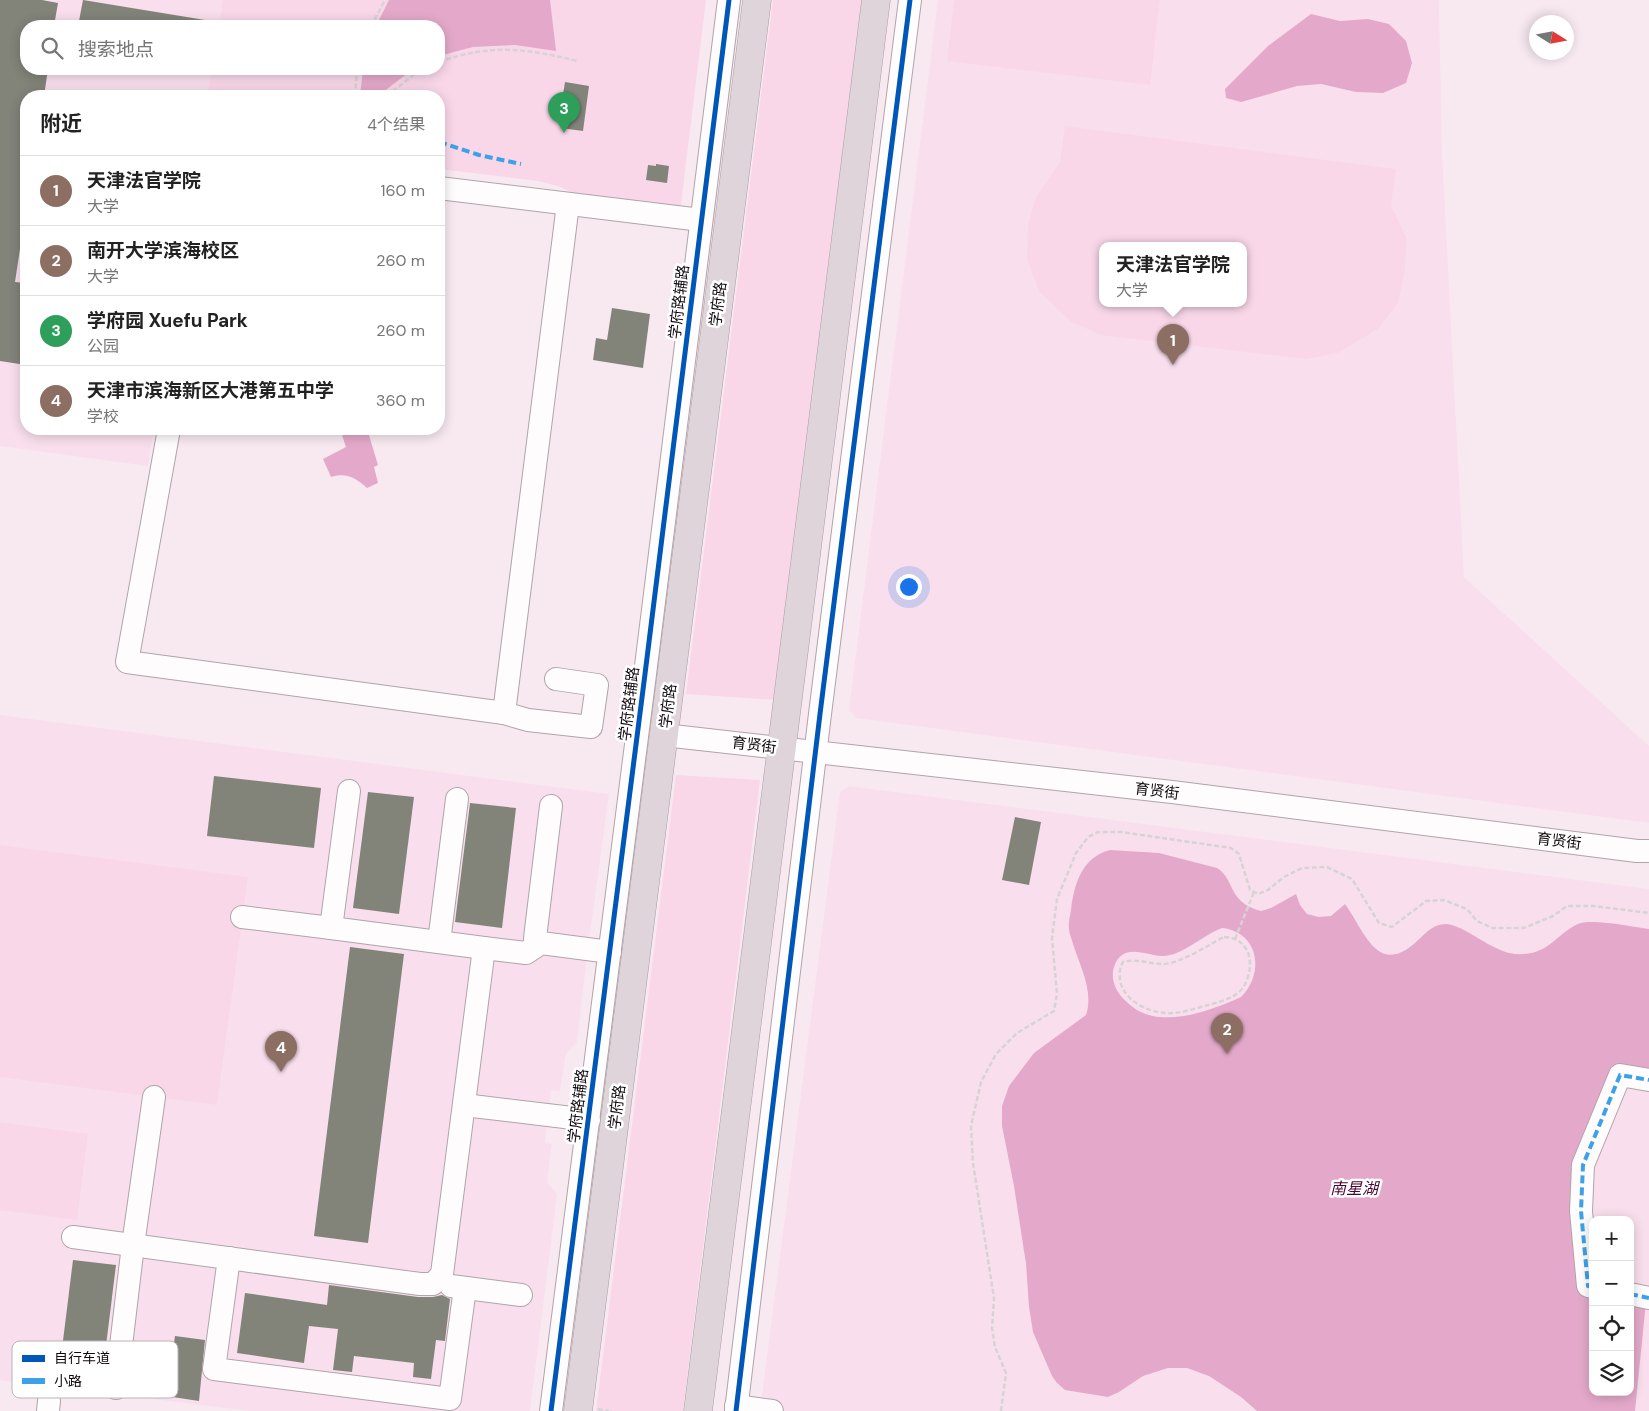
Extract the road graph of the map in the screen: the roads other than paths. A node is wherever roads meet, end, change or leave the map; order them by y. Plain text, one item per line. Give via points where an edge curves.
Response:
1 (729, 0) edge
2 (757, 0) edge
3 (876, 0) edge
4 (910, 0) edge
5 (445, 189) edge
6 (568, 204) junction
7 (701, 220) junction
8 (168, 435) edge
9 (556, 679) dead end
10 (504, 713) junction
11 (664, 735) junction
12 (782, 748) junction
13 (815, 752) junction
14 (349, 791) dead end
15 (457, 799) dead end
16 (551, 806) dead end
17 (1649, 851) edge
18 (242, 917) dead end
19 (331, 928) junction
20 (439, 942) junction
21 (541, 943) junction
22 (484, 948) junction
23 (610, 952) junction
24 (1649, 1080) edge
25 (154, 1097) dead end
26 (464, 1105) junction
27 (588, 1120) junction
28 (73, 1237) dead end
29 (133, 1245) junction
30 (229, 1258) junction
31 (433, 1284) junction
32 (1589, 1286) edge
33 (465, 1288) junction
34 (522, 1295) dead end
35 (1634, 1295) edge
36 (1649, 1298) edge
37 (122, 1341) edge
38 (736, 1409) edge
39 (551, 1411) edge
40 (578, 1411) edge
41 (698, 1411) edge
42 (772, 1411) edge

1 - 7 street, 学府路辅路
2 - 11 highway, 学府路
3 - 12 highway
4 - 13 street
5 - 6 street
6 - 7 street
6 - 10 street
7 - 23 street, 学府路辅路
8 - 10 street via 127,662
9 - 10 street via 597,684 591,727 528,720
11 - 12 street, 育贤街
11 - 40 highway, 学府路
12 - 13 street, 育贤街
12 - 41 highway
13 - 17 street, 育贤街
13 - 38 street
14 - 19 street
15 - 20 street
16 - 21 street via 536,938
18 - 19 street
19 - 20 street
20 - 22 street
21 - 22 street via 526,953
21 - 23 street
22 - 26 street
23 - 27 street, 学府路辅路
24 - 32 street via 1620,1075 1583,1166 1580,1211
25 - 29 street
26 - 27 street
26 - 31 street via 442,1274
27 - 39 street, 学府路辅路
28 - 29 street
29 - 30 street
29 - 37 street
30 - 31 street
30 - 33 street via 214,1369 450,1398
31 - 33 street
33 - 34 street
35 - 36 street
38 - 42 street

